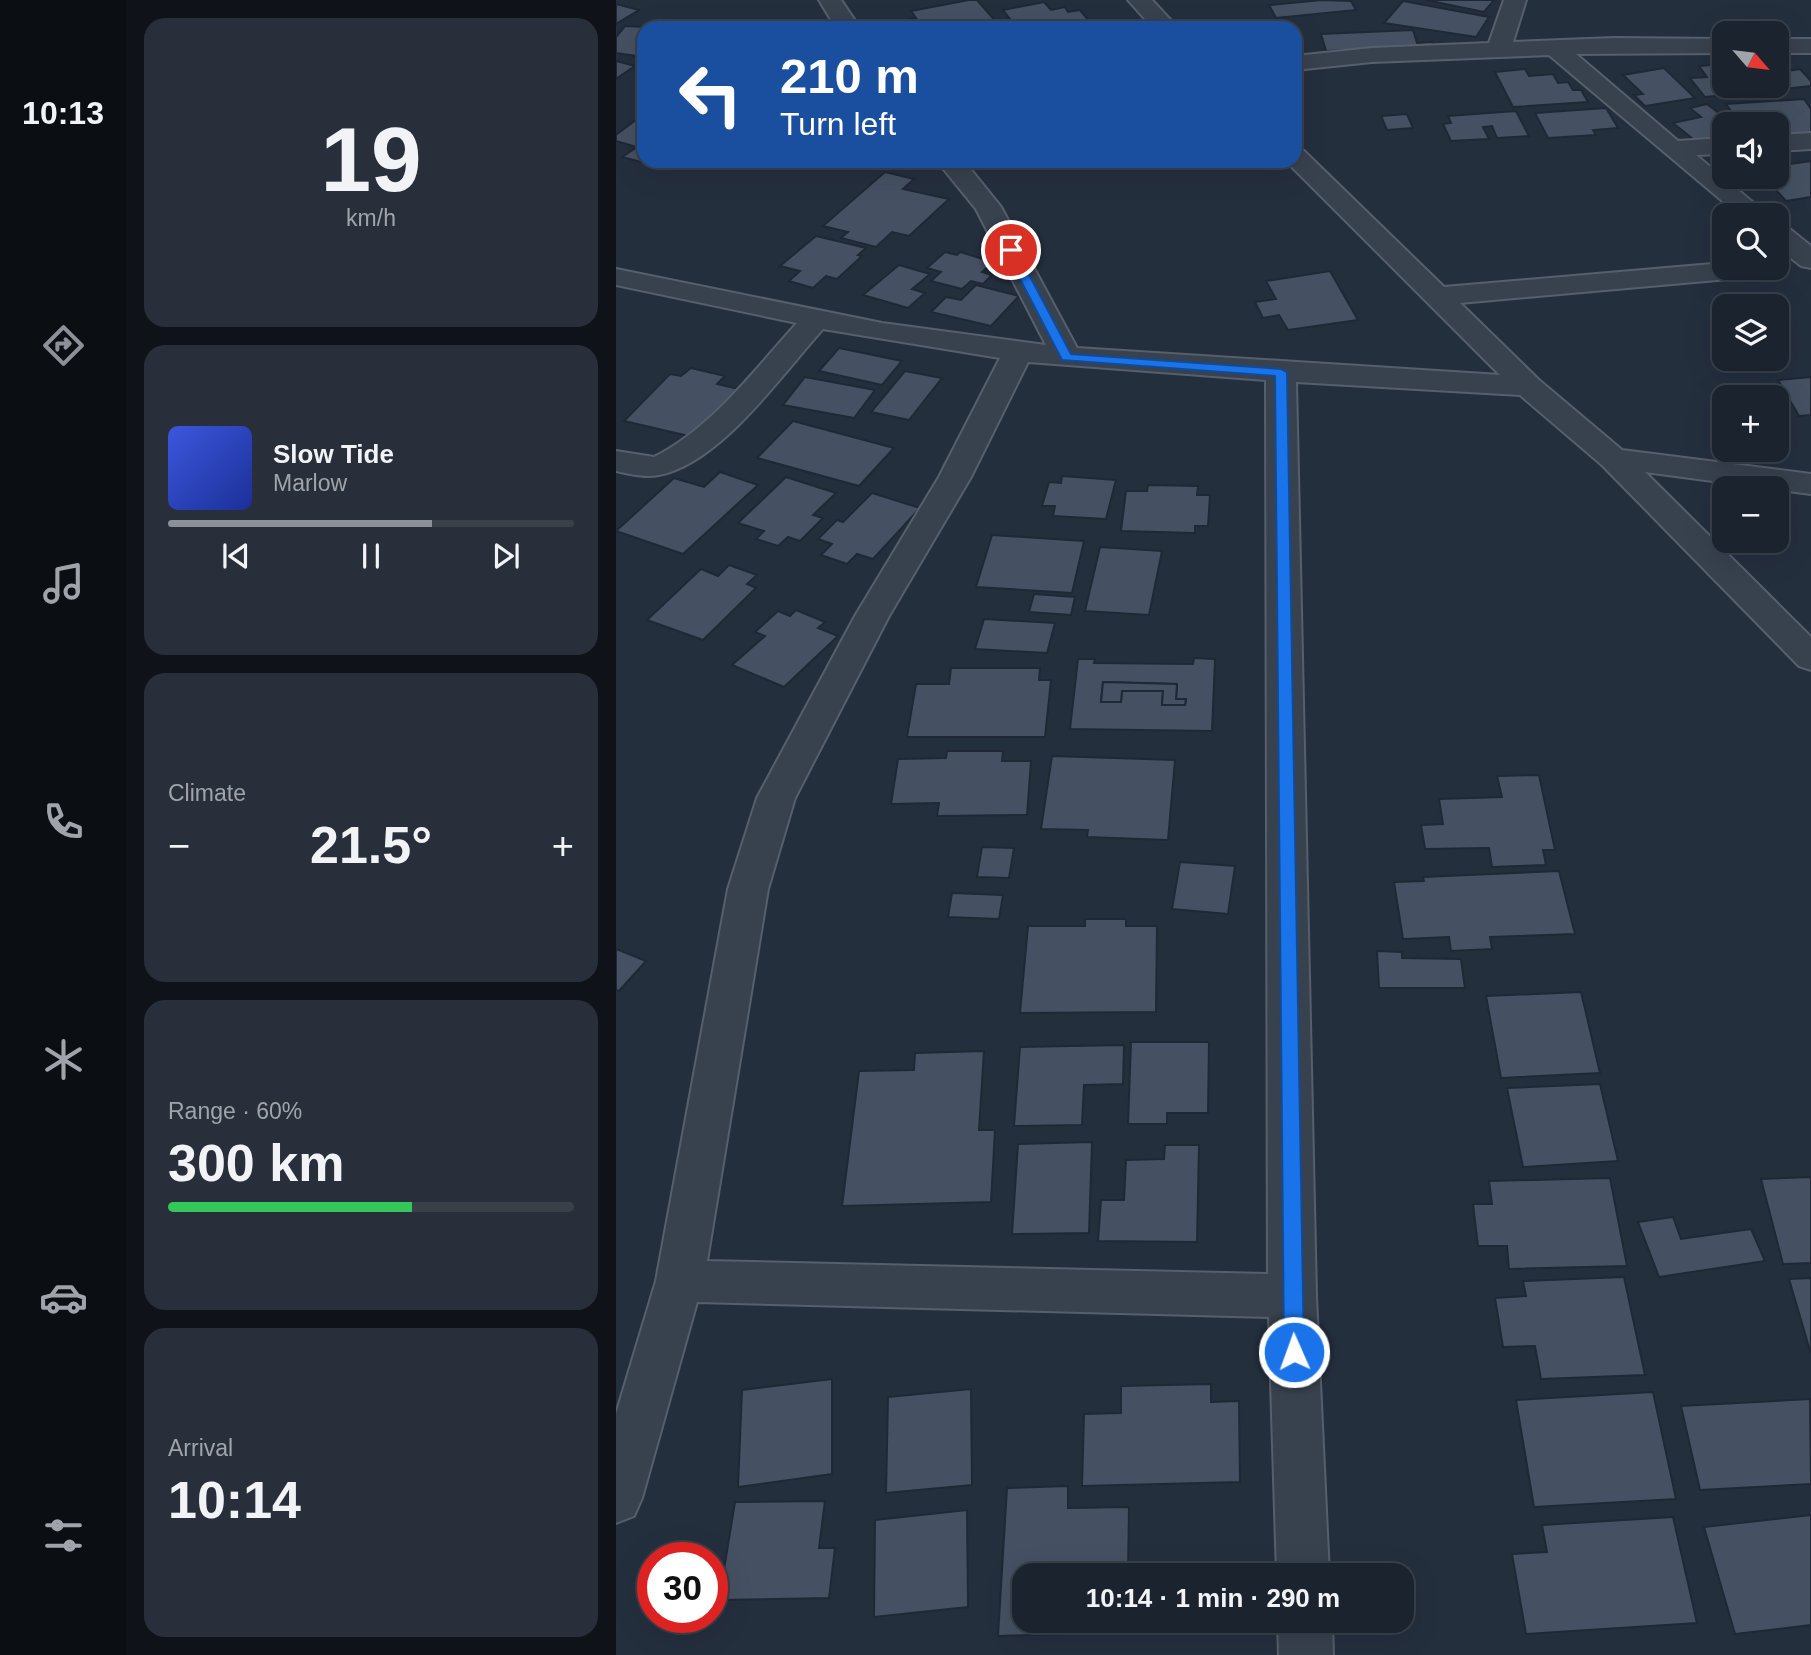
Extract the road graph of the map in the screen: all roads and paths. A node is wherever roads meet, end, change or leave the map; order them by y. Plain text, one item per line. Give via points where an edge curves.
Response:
1 (830, 0) edge
2 (1139, 0) edge
3 (1515, 0) edge
4 (844, 21) edge
5 (1159, 21) edge
6 (1712, 46) edge
7 (1789, 46) edge
8 (1811, 46) edge
9 (1555, 48) junction
10 (1498, 52) junction
11 (1302, 62) edge
12 (1811, 141) edge
13 (1789, 142) edge
14 (1712, 147) edge
15 (1672, 149) junction
16 (1302, 163) edge
17 (956, 168) edge
18 (1740, 203) edge
19 (1789, 243) edge
20 (1811, 262) edge
21 (1789, 265) edge
22 (1712, 272) edge
23 (616, 277) edge
24 (1437, 296) junction
25 (817, 318) junction
26 (1018, 352) junction
27 (1067, 357) junction
28 (1281, 372) junction
29 (1528, 386) junction
30 (1613, 457) junction
31 (616, 461) edge
32 (1811, 484) edge
33 (1811, 658) edge
34 (680, 1281) junction
35 (1292, 1296) junction
36 (616, 1498) edge
37 (1303, 1563) edge
38 (1305, 1633) edge
39 (1306, 1655) edge

1 - 4 street
2 - 5 street
3 - 10 street
6 - 9 street
7 - 8 street
9 - 10 street
9 - 15 street
10 - 11 street via 1372,55
12 - 13 street
14 - 15 street
15 - 18 street
16 - 24 street
17 - 27 street via 988,207
19 - 20 street
20 - 21 street
22 - 24 street
23 - 25 street
24 - 29 street
25 - 26 street
25 - 31 street via 684,454 664,465 643,467
26 - 27 street
26 - 34 street via 955,477 872,617 776,798 748,889
27 - 28 street
28 - 29 street
28 - 35 street
29 - 30 street
30 - 32 street
30 - 33 street
34 - 35 street
34 - 36 street
35 - 37 street
38 - 39 street

